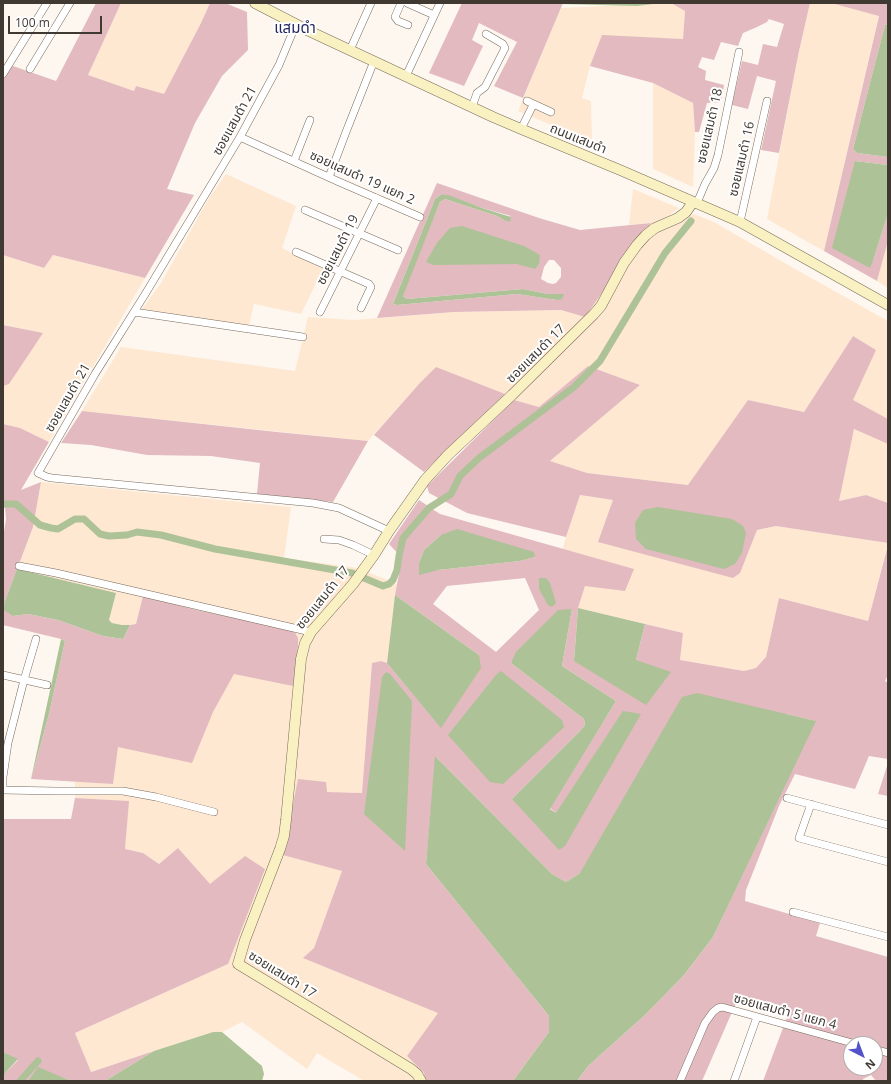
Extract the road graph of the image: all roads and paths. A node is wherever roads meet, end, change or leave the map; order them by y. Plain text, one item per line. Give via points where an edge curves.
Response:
1 (46, 3) edge
2 (70, 3) edge
3 (255, 3) edge
4 (371, 3) edge
5 (401, 3) edge
6 (407, 3) edge
7 (440, 3) edge
8 (434, 16) junction
9 (296, 24) junction
10 (408, 25) dead end
11 (486, 34) dead end
12 (350, 50) junction
13 (739, 52) dead end
14 (374, 61) junction
15 (30, 69) dead end
16 (3, 74) edge
17 (406, 76) junction
18 (767, 101) dead end
19 (472, 107) junction
20 (551, 112) dead end
21 (310, 120) dead end
22 (521, 129) junction
23 (240, 137) junction
24 (294, 161) junction
25 (329, 177) junction
26 (377, 198) junction
27 (695, 202) junction
28 (305, 210) dead end
29 (420, 217) dead end
30 (740, 222) junction
31 (359, 234) junction
32 (398, 250) dead end
33 (296, 252) dead end
34 (340, 271) junction
35 (888, 304) edge
36 (361, 308) dead end
37 (134, 312) junction
38 (320, 312) dead end
39 (303, 337) dead end
40 (389, 531) junction
41 (324, 539) dead end
42 (374, 555) junction
43 (20, 566) dead end
44 (311, 632) junction
45 (36, 639) dead end
46 (3, 675) edge
47 (24, 680) junction
48 (47, 685) dead end
49 (3, 790) edge
50 (787, 798) dead end
51 (811, 804) junction
52 (214, 812) dead end
53 (888, 825) edge
54 (888, 862) edge
55 (793, 912) dead end
56 (888, 937) edge
57 (757, 1016) junction
58 (843, 1040) edge
59 (421, 1081) edge
60 (680, 1081) edge
61 (734, 1081) edge

1 - 16 street
2 - 15 street
3 - 9 street, ถนนแสมดำ
4 - 12 street
5 - 10 street via 395,17
6 - 8 street
7 - 8 street
8 - 17 street
9 - 12 street, ถนนแสมดำ
9 - 23 street, ซอยแสมดำ 21 via 279,65
11 - 19 street via 503,44 505,48 485,87 477,93
12 - 14 street, ถนนแสมดำ
13 - 27 street, ซอยแสมดำ 18 via 718,155 714,168
14 - 17 street, ถนนแสมดำ
14 - 25 street
17 - 19 street, ถนนแสมดำ
18 - 30 street, ซอยแสมดำ 16
19 - 22 street, ถนนแสมดำ
20 - 22 street via 530,103
21 - 24 street
22 - 27 street, ถนนแสมดำ
23 - 24 street, ซอยแสมดำ 19 แยก 2
23 - 37 street, ซอยแสมดำ 21
24 - 25 street, ซอยแสมดำ 19 แยก 2
25 - 26 street, ซอยแสมดำ 19 แยก 2
26 - 29 street, ซอยแสมดำ 19 แยก 2
26 - 31 street, ซอยแสมดำ 19
27 - 30 street, ถนนแสมดำ
27 - 40 street, ซอยแสมดำ 17 via 678,218 655,228 641,240 624,263 601,306 448,455 425,480
28 - 31 street
30 - 35 street, ถนนแสมดำ
31 - 32 street
31 - 34 street, ซอยแสมดำ 19
33 - 34 street
34 - 36 street via 371,287
34 - 38 street, ซอยแสมดำ 19
37 - 39 street
37 - 40 street, ซอยแสมดำ 21 via 38,473 52,478 313,503 339,508
40 - 42 street, ซอยแสมดำ 17
41 - 42 street via 339,540
42 - 44 street, ซอยแสมดำ 17 via 353,584
43 - 44 street
44 - 59 street, ซอยแสมดำ 17 via 305,642 301,659 284,836 238,964 411,1068
45 - 47 street
46 - 47 street
47 - 48 street
47 - 49 street via 8,743
49 - 52 street via 123,791
50 - 51 street
51 - 53 street
51 - 54 street via 799,838
55 - 56 street
57 - 58 street, ซอยแสมดำ 5 แยก 4
57 - 60 street, ซอยแสมดำ 5 แยก 4 via 722,1007 713,1012 705,1023
57 - 61 street

